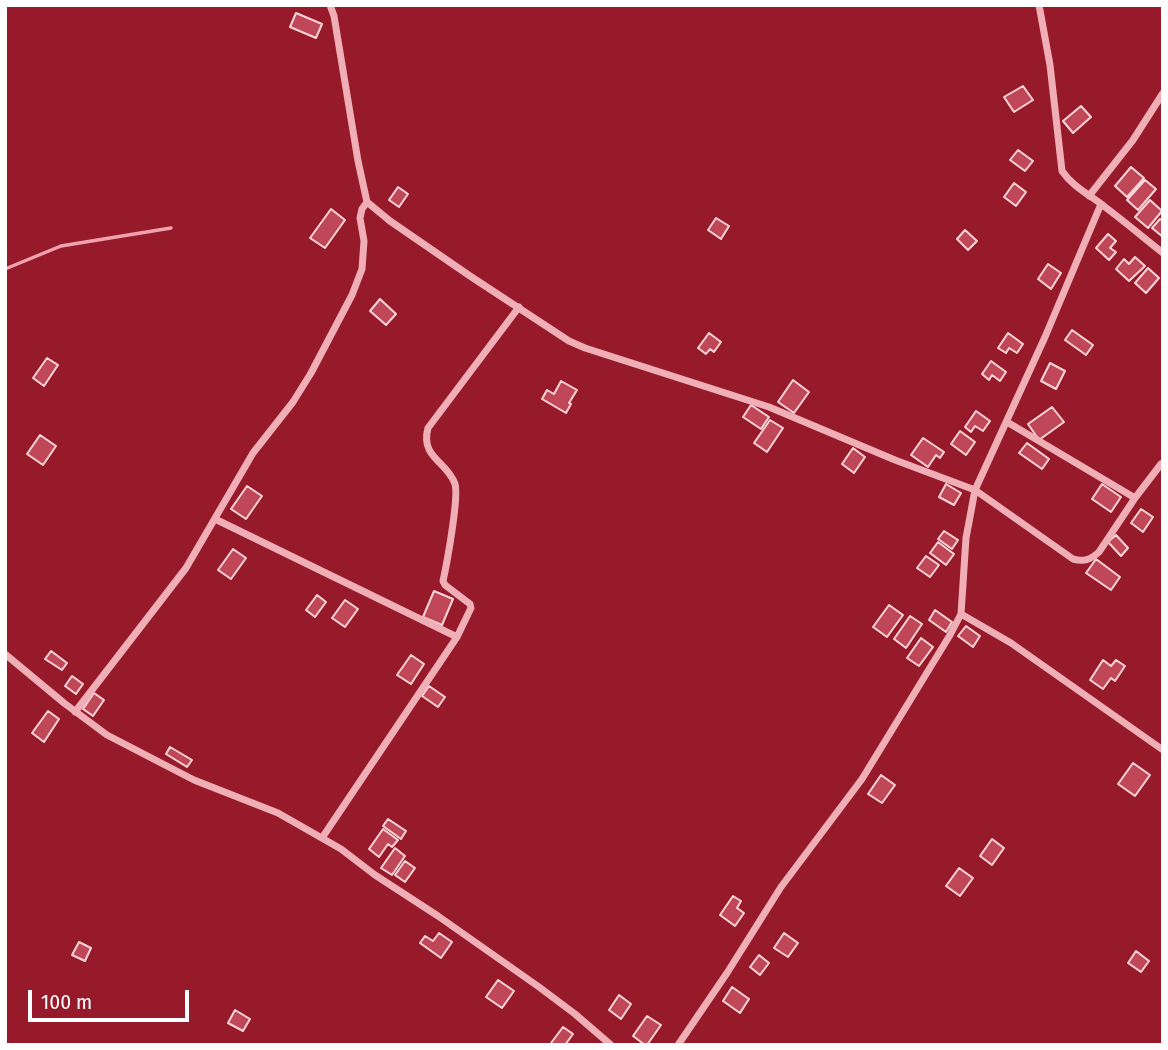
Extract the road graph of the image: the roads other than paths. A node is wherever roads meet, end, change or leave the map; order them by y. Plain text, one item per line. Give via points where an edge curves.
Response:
1 (330, 5) edge
2 (1039, 5) edge
3 (1163, 93) edge
4 (1089, 197) junction
5 (367, 202) junction
6 (1101, 204) junction
7 (1163, 253) edge
8 (519, 307) junction
9 (1007, 422) junction
10 (1163, 463) edge
11 (975, 490) junction
12 (1135, 498) junction
13 (215, 519) junction
14 (961, 614) junction
15 (457, 637) junction
16 (5, 654) edge
17 (75, 712) junction
18 (1163, 750) edge
19 (322, 838) junction
20 (611, 1045) edge
21 (678, 1045) edge

1 - 5 street
2 - 4 street via 1062,171
3 - 4 street
4 - 6 street
5 - 8 street
5 - 13 street via 360,218 362,269 352,295 311,373 253,453
6 - 7 street
6 - 9 street
8 - 11 street via 577,345 769,407
8 - 15 street via 432,422 425,438 455,484 443,581 471,608
9 - 11 street
9 - 12 street
10 - 12 street
11 - 12 street via 1082,561 1099,552
11 - 14 street via 966,538
13 - 15 street
13 - 17 street via 186,568
14 - 18 street via 1011,643
14 - 21 street via 862,779 781,887
15 - 19 street
16 - 17 street
17 - 19 street via 107,735 194,780 278,813
19 - 20 street via 529,980

